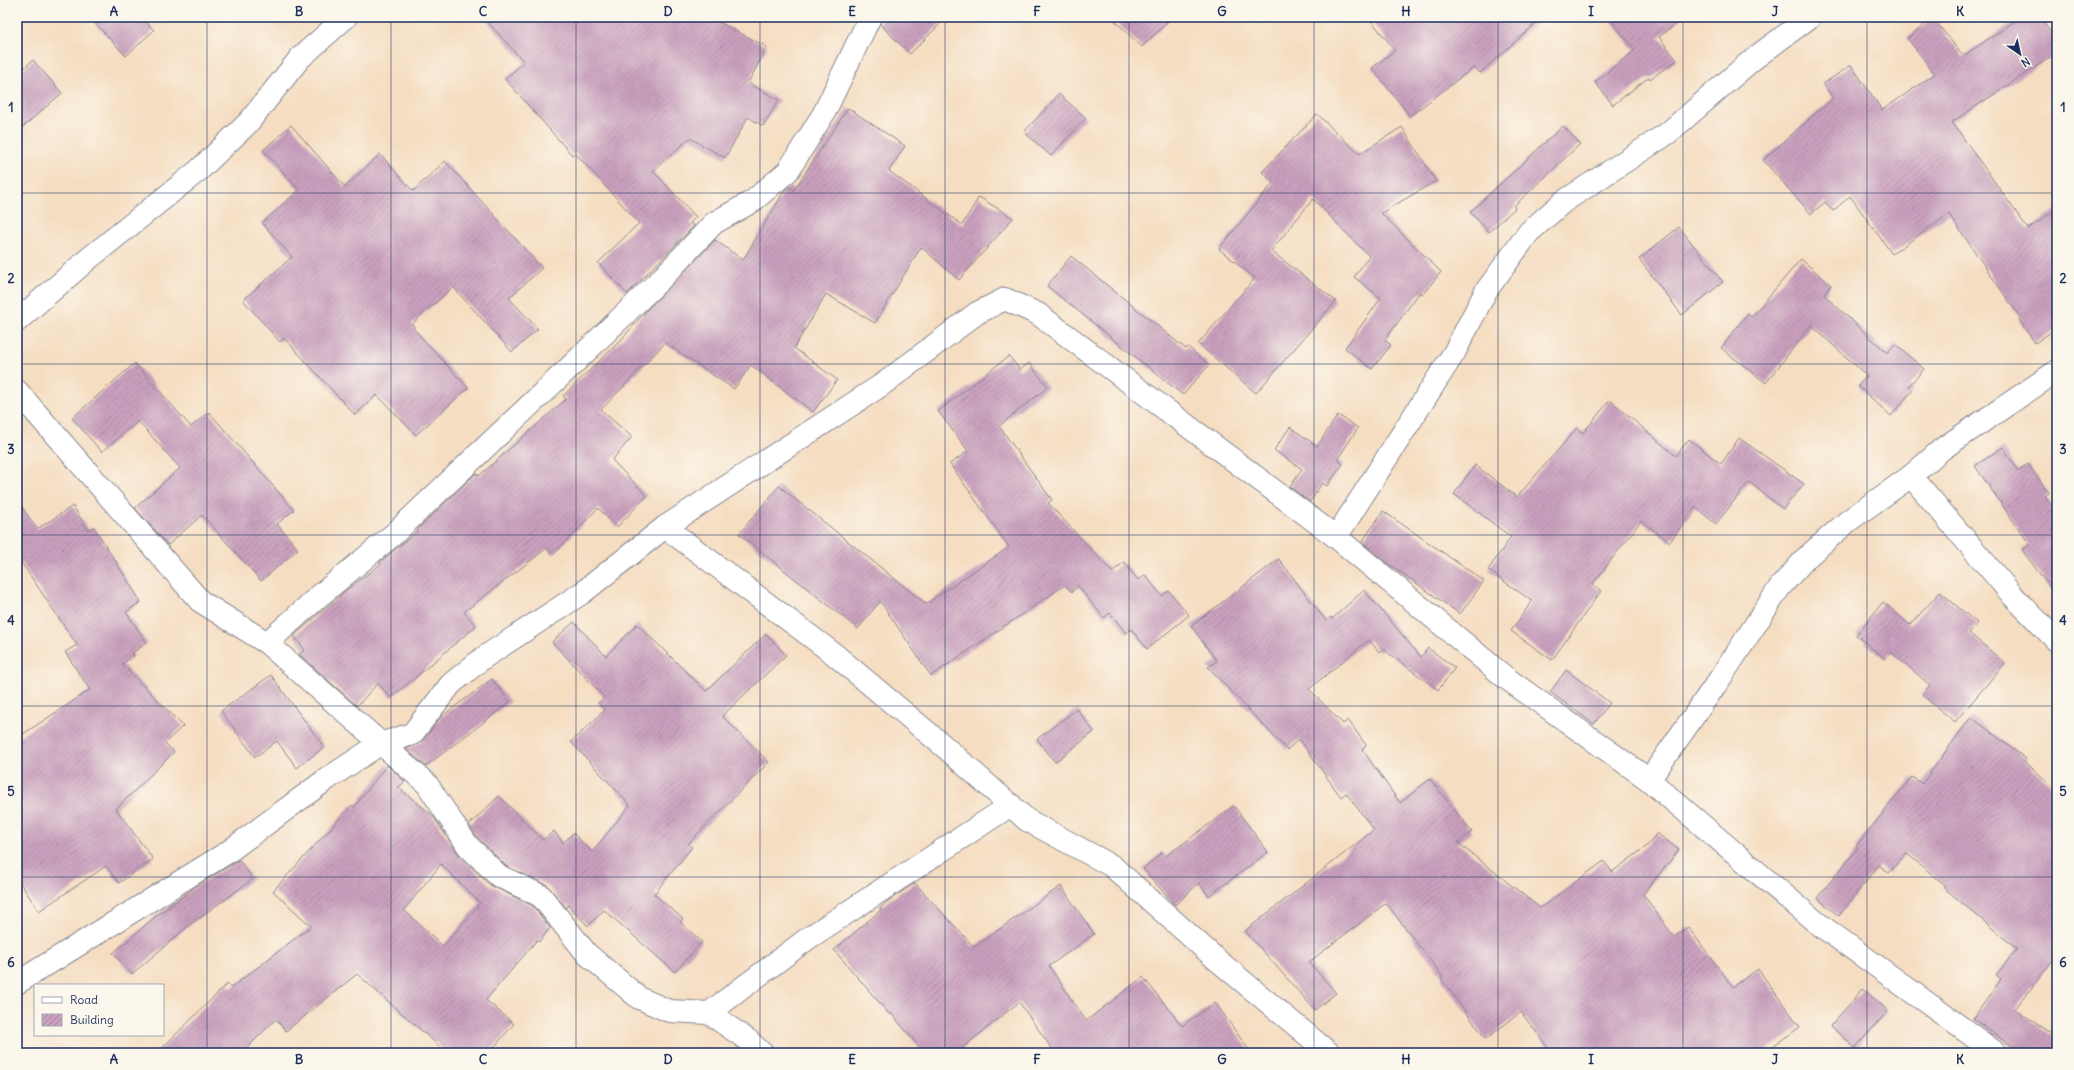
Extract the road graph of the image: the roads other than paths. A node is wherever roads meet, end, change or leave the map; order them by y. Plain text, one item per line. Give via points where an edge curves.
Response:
1 (346, 17) edge
2 (870, 17) edge
3 (1810, 17) edge
4 (17, 320) edge
5 (2057, 371) edge
6 (17, 391) edge
7 (1911, 476) junction
8 (665, 527) junction
9 (1336, 538) junction
10 (2057, 642) edge
11 (267, 644) junction
12 (380, 744) junction
13 (1649, 780) junction
14 (1011, 805) junction
15 (17, 983) edge
16 (709, 1013) junction
17 (762, 1053) edge
18 (1329, 1053) edge
19 (1996, 1053) edge

1 - 4 street via 300,58 248,123 199,170
2 - 11 street via 824,113 788,172 753,200 714,223 571,366 394,534 318,597
3 - 9 street via 1752,60 1668,133 1562,202 1529,232 1486,291 1454,353
5 - 7 street via 1942,449
6 - 11 street via 200,601
7 - 10 street via 2014,597
7 - 13 street via 1848,521 1807,557 1780,587
8 - 9 street via 882,384 977,313 1005,299 1038,314
8 - 12 street via 582,593 483,658 452,684 412,734
8 - 14 street via 834,654
9 - 13 street via 1506,678
11 - 12 street
12 - 15 street via 327,779 228,852
12 - 16 street via 427,784 468,846 499,876 541,896 587,954 639,998 669,1011
13 - 19 street via 1816,922
14 - 16 street via 807,939
14 - 18 street via 1027,820 1112,866 1216,960
16 - 17 street via 750,1041

